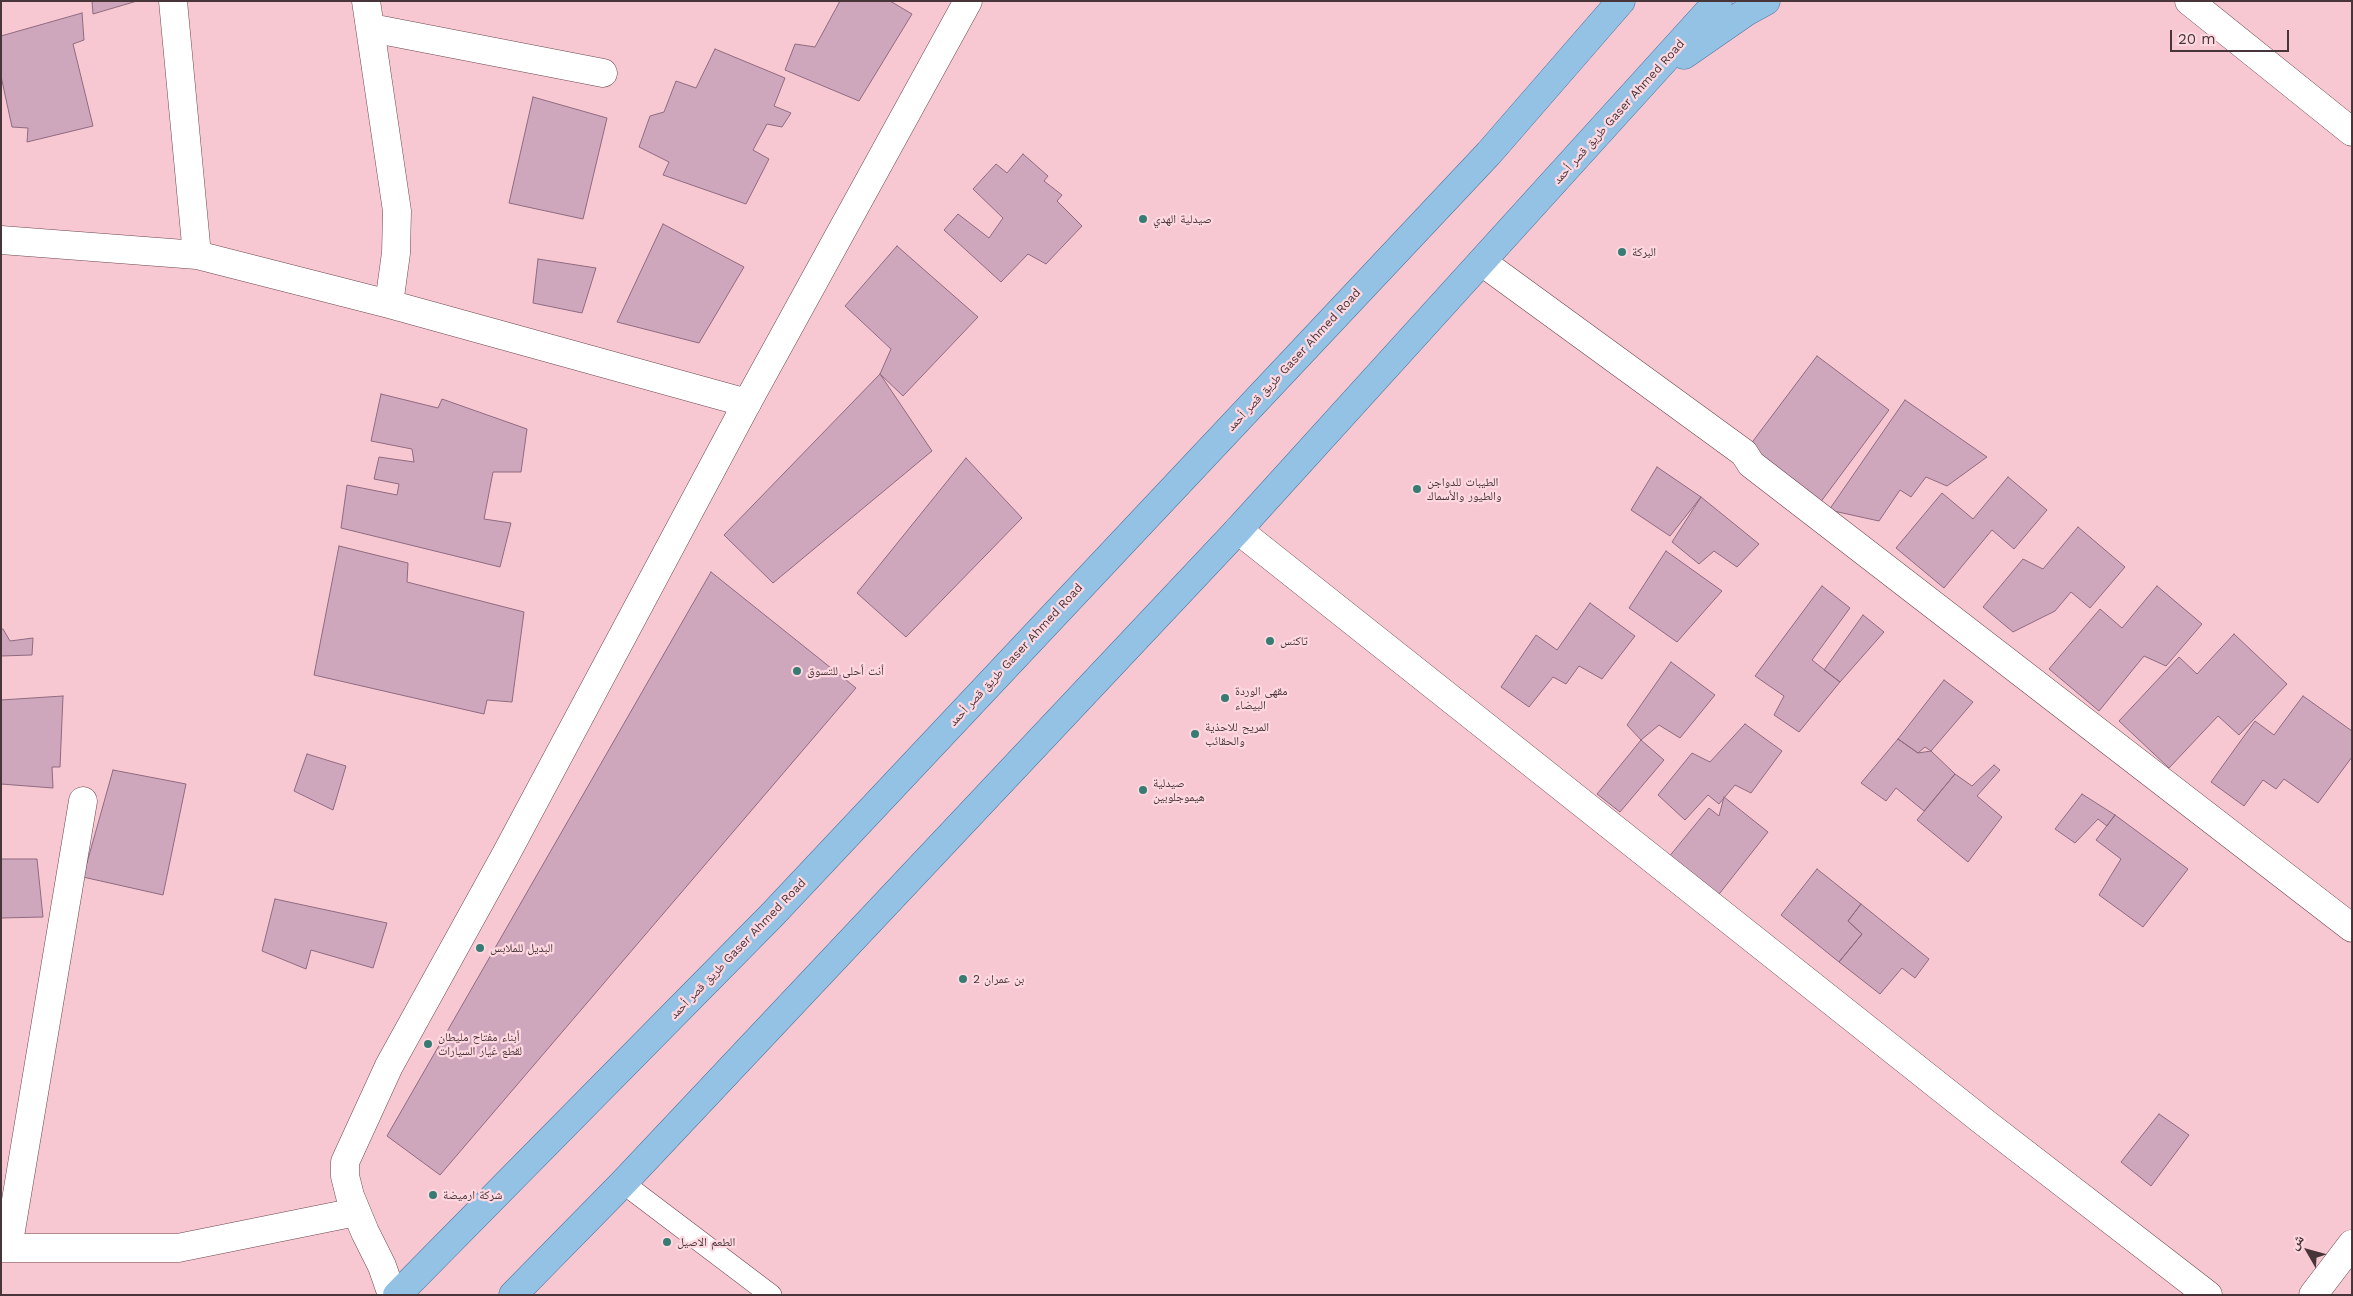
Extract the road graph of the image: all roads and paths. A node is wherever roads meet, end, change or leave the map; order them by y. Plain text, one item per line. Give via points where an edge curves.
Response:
1 (173, 1) edge
2 (366, 1) edge
3 (968, 1) edge
4 (1621, 1) edge
5 (1718, 1) edge
6 (1766, 1) edge
7 (2189, 1) edge
8 (371, 28) junction
9 (603, 73) dead end
10 (1648, 80) junction
11 (2352, 132) edge
12 (1, 240) edge
13 (197, 255) junction
14 (1482, 262) junction
15 (389, 304) junction
16 (747, 403) junction
17 (1238, 530) junction
18 (83, 801) dead end
19 (2352, 928) edge
20 (623, 1182) junction
21 (356, 1212) junction
22 (2352, 1244) edge
23 (5, 1248) edge
24 (392, 1295) edge
25 (397, 1295) edge
26 (513, 1295) edge
27 (771, 1295) edge
28 (2208, 1295) edge
29 (2313, 1295) edge

1 - 13 street
2 - 8 street
3 - 16 street
4 - 25 main road, طريق قصر أحمد Gaser Ahmed Road via 1488,153 778,908
5 - 10 main road, طريق قصر أحمد Gaser Ahmed Road
6 - 10 main road
7 - 11 street
8 - 9 street
8 - 15 street via 396,211 396,253
10 - 14 main road, طريق قصر أحمد Gaser Ahmed Road
12 - 13 street
13 - 15 street
14 - 17 main road, طريق قصر أحمد Gaser Ahmed Road
14 - 19 street via 1744,453 1751,464
15 - 16 street
16 - 21 street via 389,1066 345,1162 345,1176
17 - 20 main road, طريق قصر أحمد Gaser Ahmed Road
17 - 28 street via 1984,1122
18 - 23 street
20 - 26 main road, طريق قصر أحمد Gaser Ahmed Road
20 - 27 lane
21 - 23 street via 178,1248
21 - 24 street
22 - 29 street

